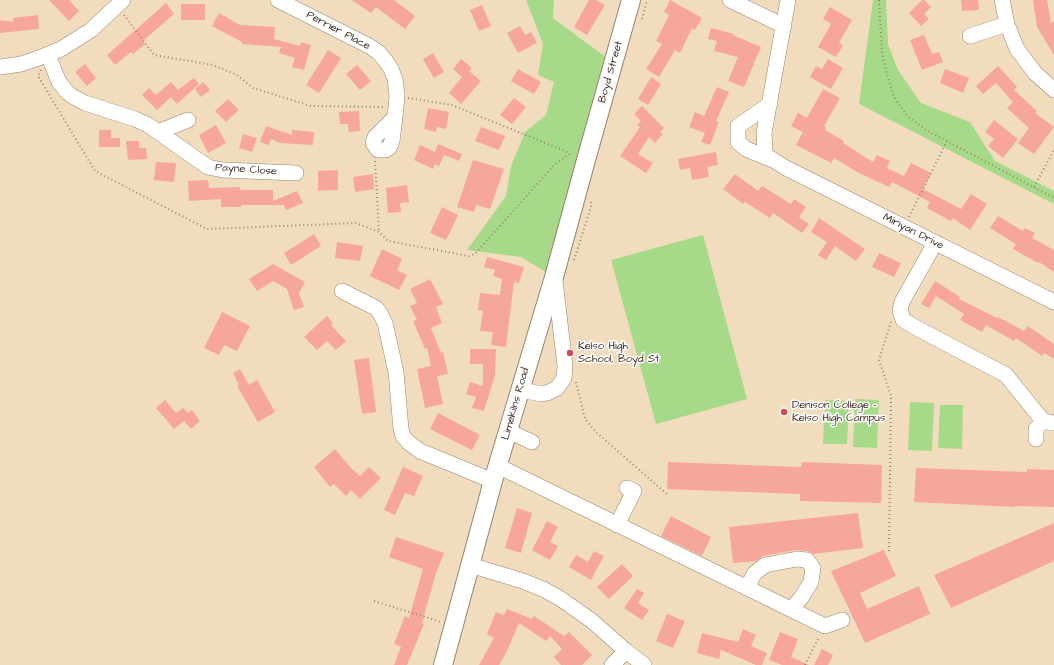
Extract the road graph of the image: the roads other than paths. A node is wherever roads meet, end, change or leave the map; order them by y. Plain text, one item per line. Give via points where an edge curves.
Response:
1 (278, 0) edge
2 (631, 0) edge
3 (730, 0) edge
4 (788, 0) edge
5 (1002, 0) edge
6 (114, 4) edge
7 (1007, 24) junction
8 (784, 26) junction
9 (970, 36) dead end
10 (48, 55) junction
11 (0, 67) edge
12 (1054, 90) edge
13 (770, 104) junction
14 (188, 120) dead end
15 (158, 132) junction
16 (378, 150) road end
17 (582, 153) joint
18 (773, 160) junction
19 (296, 173) dead end
20 (935, 243) junction
21 (554, 277) junction
22 (342, 291) dead end
23 (1054, 302) edge
24 (520, 390) junction
25 (1048, 422) edge
26 (508, 431) junction
27 (1036, 439) dead end
28 (532, 442) dead end
29 (496, 473) junction
30 (627, 488) dead end
31 (618, 524) junction
32 (470, 565) junction
33 (747, 588) junction
34 (791, 610) junction
35 (842, 620) dead end
36 (626, 651) junction
37 (443, 665) edge
38 (612, 665) edge
39 (644, 665) edge

1 - 16 street, Perrier Place via 359,40 378,52 391,69 396,84 391,145 385,150
2 - 17 main road, Boyd Street
3 - 8 street
4 - 8 street
5 - 7 street
6 - 10 street via 81,37
7 - 9 street
7 - 12 street via 1021,56 1034,74
8 - 13 street
10 - 11 street via 21,64
10 - 15 street, Payne Close via 59,82 72,96 85,103 135,119
13 - 18 street via 764,145 765,153
13 - 18 street, Miriyan Drive via 738,126 738,142 746,150
14 - 15 street
15 - 19 street, Payne Close via 208,167
17 - 21 main road, Limekilns Road
18 - 20 street, Miriyan Drive
20 - 23 street, Miriyan Drive
20 - 25 street via 902,302 900,310 903,320 1006,375
21 - 24 main road, Limekilns Road
21 - 24 street via 565,366 564,378 557,388 547,393
22 - 29 street via 376,308 383,317 396,372 401,429 408,442 420,451
24 - 26 main road, Limekilns Road
25 - 27 street via 1036,429
26 - 28 street
26 - 29 main road, Limekilns Road
29 - 31 street
29 - 32 main road, Limekilns Road
30 - 31 street via 634,491
31 - 33 street
32 - 36 street via 545,590 592,621
32 - 37 main road, Limekilns Road
33 - 34 street
33 - 34 street via 754,574 765,565 797,559 807,560 813,568 811,582
34 - 35 street via 825,626
36 - 38 street
36 - 39 street

